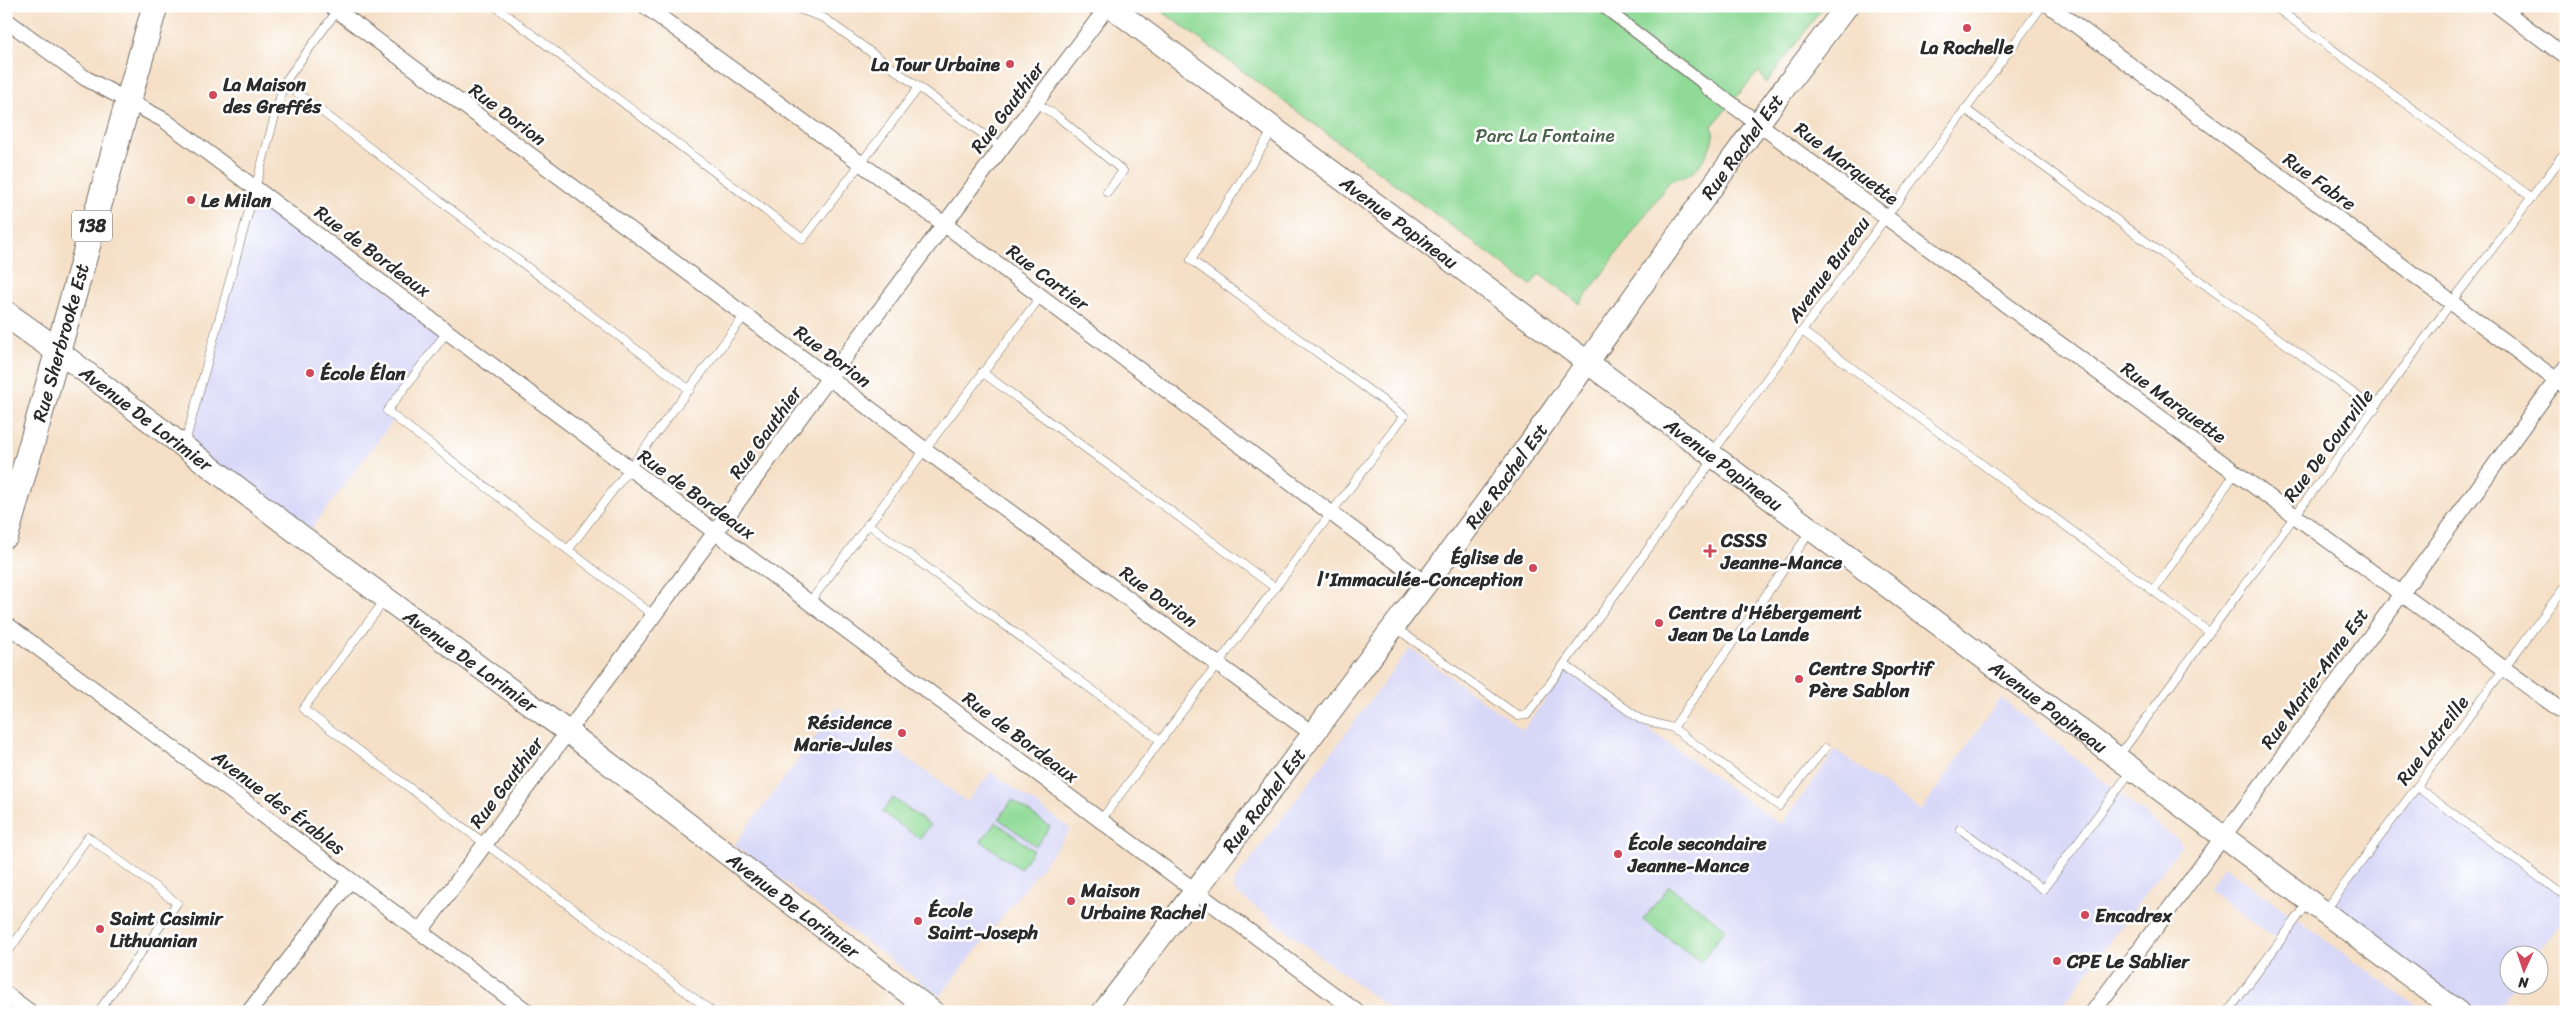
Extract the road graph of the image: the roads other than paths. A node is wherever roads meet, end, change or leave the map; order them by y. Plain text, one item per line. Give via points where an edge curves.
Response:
1 (155, 6) edge
2 (495, 6) edge
3 (645, 6) edge
4 (791, 6) edge
5 (1109, 6) edge
6 (1602, 6) edge
7 (1847, 6) edge
8 (2042, 6) edge
9 (2050, 6) edge
10 (2274, 6) edge
11 (2498, 6) edge
12 (334, 9) edge
13 (6, 20) edge
14 (2566, 56) edge
15 (284, 83) junction
16 (919, 87) junction
17 (1708, 87) joint
18 (128, 101) junction
19 (1036, 103) junction
20 (1966, 110) junction
21 (1759, 123) junction
22 (1274, 128) junction
23 (1002, 148) junction
24 (2566, 152) edge
25 (861, 163) junction
26 (256, 188) junction
27 (1107, 192) dead end
28 (2531, 197) junction
29 (1886, 217) junction
30 (944, 224) junction
31 (1041, 296) junction
32 (2451, 302) junction
33 (6, 314) edge
34 (744, 315) junction
35 (1802, 331) junction
36 (447, 332) junction
37 (58, 351) junction
38 (1586, 362) junction
39 (2566, 368) edge
40 (982, 372) junction
41 (829, 378) junction
42 (2561, 384) edge
43 (690, 390) junction
44 (2375, 409) junction
45 (185, 446) junction
46 (924, 449) junction
47 (1713, 456) junction
48 (628, 468) junction
49 (2236, 472) junction
50 (1330, 512) junction
51 (2295, 516) junction
52 (868, 524) junction
53 (1811, 530) junction
54 (715, 533) junction
55 (6, 535) edge
56 (568, 550) junction
57 (1426, 584) junction
58 (2566, 585) edge
59 (1274, 587) junction
60 (2153, 591) junction
61 (2401, 592) junction
62 (386, 598) junction
63 (809, 603) junction
64 (653, 615) junction
65 (6, 624) edge
66 (1394, 626) junction
67 (2209, 632) junction
68 (1217, 664) junction
69 (1566, 665) junction
70 (2506, 669) junction
71 (2566, 714) edge
72 (1673, 728) junction
73 (568, 732) junction
74 (1314, 734) junction
75 (1160, 740) junction
76 (1825, 748) dead end
77 (2125, 764) junction
78 (2417, 787) junction
79 (1100, 821) junction
80 (1960, 830) dead end
81 (2223, 836) junction
82 (485, 843) junction
83 (350, 880) junction
84 (1195, 893) junction
85 (2566, 897) edge
86 (2316, 907) junction
87 (420, 932) junction
88 (6, 955) edge
89 (6, 994) edge
90 (30, 1012) edge
91 (98, 1012) edge
92 (249, 1012) edge
93 (528, 1012) edge
94 (713, 1012) edge
95 (933, 1012) edge
96 (1104, 1012) edge
97 (1357, 1012) edge
98 (2093, 1012) edge
99 (2228, 1012) edge
100 (2458, 1012) edge

1 - 18 main road, Rue Sherbrooke Est / 138
2 - 25 lane via 803,239
3 - 25 street, Rue Cartier
4 - 16 lane via 824,18
5 - 19 street, Rue Gauthier
5 - 22 main road, Avenue Papineau
6 - 17 street
7 - 21 main road, Rue Rachel Est
8 - 20 lane, Avenue Bureau
9 - 32 street, Rue Fabre
10 - 28 lane
11 - 14 street
12 - 15 lane
12 - 34 street, Rue Dorion
13 - 18 street, Rue de Bordeaux via 85,78
15 - 26 lane
15 - 43 lane
16 - 23 lane
16 - 25 lane
17 - 21 street, Rue Marquette
18 - 26 street, Rue de Bordeaux via 164,120
18 - 37 main road, Rue Sherbrooke Est / 138
19 - 23 street, Rue Gauthier
19 - 27 lane via 1057,116 1123,171
20 - 29 lane, Avenue Bureau
20 - 44 lane
21 - 29 street, Rue Marquette
21 - 38 main road, Rue Rachel Est
22 - 38 main road, Avenue Papineau
22 - 50 lane via 1191,260 1404,416
23 - 30 street, Rue Gauthier
24 - 28 lane, Rue De Courville
25 - 30 street, Rue Cartier
26 - 36 street, Rue de Bordeaux
26 - 45 lane
28 - 32 lane, Rue De Courville
29 - 35 lane, Avenue Bureau
29 - 49 street, Rue Marquette
30 - 31 street, Rue Cartier
30 - 41 street, Rue Gauthier
31 - 40 lane
31 - 50 street, Rue Cartier
32 - 42 street, Rue Fabre
32 - 44 lane, Rue De Courville
33 - 37 main road, Avenue De Lorimier
34 - 41 street, Rue Dorion
34 - 43 lane
35 - 47 lane, Avenue Bureau
35 - 60 lane
36 - 48 street, Rue de Bordeaux
36 - 56 lane via 387,410
37 - 45 main road, Avenue De Lorimier
37 - 55 main road, Rue Sherbrooke Est / 138
38 - 47 main road, Avenue Papineau
38 - 57 main road, Rue Rachel Est
39 - 42 street, Rue Marie-Anne Est
40 - 46 lane
40 - 59 lane
41 - 46 street, Rue Dorion
41 - 54 street, Rue Gauthier
42 - 61 street, Rue Marie-Anne Est
43 - 48 lane
44 - 51 lane, Rue De Courville
45 - 62 main road, Avenue De Lorimier
46 - 52 lane
46 - 68 street, Rue Dorion
47 - 53 main road, Avenue Papineau
47 - 69 lane, Avenue Bureau
48 - 54 street, Rue de Bordeaux
48 - 56 lane
49 - 51 street, Rue Marquette
49 - 60 lane
50 - 57 street, Rue Cartier
50 - 59 lane
51 - 61 street, Rue Marquette
51 - 67 lane, Rue De Courville
52 - 63 lane
52 - 75 lane
53 - 72 lane
53 - 77 main road, Avenue Papineau
54 - 63 street, Rue de Bordeaux
54 - 64 street, Rue Gauthier
56 - 64 lane
57 - 66 main road, Rue Rachel Est
58 - 70 lane, Rue Latreille
59 - 68 lane
60 - 67 lane
61 - 70 street, Rue Marquette
61 - 81 street, Rue Marie-Anne Est
62 - 73 main road, Avenue De Lorimier
62 - 82 lane via 303,709
63 - 79 street, Rue de Bordeaux
64 - 73 street, Rue Gauthier
65 - 83 street, Avenue des Érables
66 - 69 lane, Avenue Bureau via 1518,716 1527,715
66 - 74 main road, Rue Rachel Est
67 - 77 lane, Rue De Courville
68 - 74 street, Rue Dorion
68 - 75 lane
69 - 72 lane via 1640,719
70 - 71 street, Rue Marquette
70 - 78 lane, Rue Latreille
72 - 76 lane via 1779,806
73 - 82 street, Rue Gauthier
73 - 95 main road, Avenue De Lorimier
74 - 84 main road, Rue Rachel Est
75 - 79 lane
77 - 80 lane, Rue De Courville via 2043,890
77 - 81 main road, Avenue Papineau
78 - 85 lane
78 - 86 lane, Rue Latreille
79 - 84 street, Rue de Bordeaux
81 - 86 main road, Avenue Papineau
81 - 98 street, Rue Marie-Anne Est
82 - 87 street, Rue Gauthier
82 - 94 lane
83 - 87 street, Avenue des Érables
83 - 92 street
84 - 96 main road, Rue Rachel Est
84 - 97 street, Rue de Bordeaux
86 - 99 lane, Rue Latreille
86 - 100 main road, Avenue Papineau
87 - 93 street, Avenue des Érables
88 - 91 lane via 88,837 177,903
89 - 90 street

